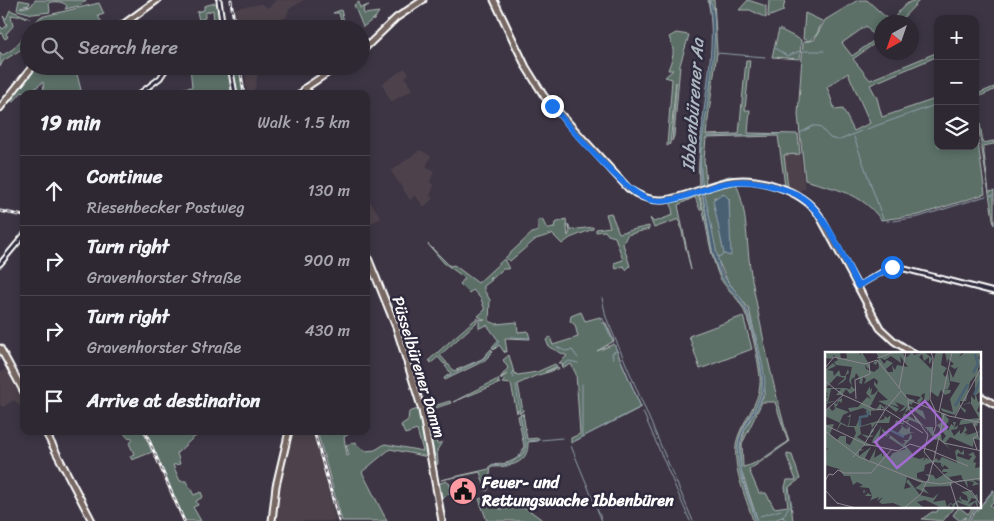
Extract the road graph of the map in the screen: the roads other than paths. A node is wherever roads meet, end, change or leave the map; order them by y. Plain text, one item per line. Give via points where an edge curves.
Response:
1 (157, 0) edge
2 (219, 0) edge
3 (423, 0) edge
4 (494, 0) edge
5 (129, 20) edge
6 (222, 20) edge
7 (370, 43) edge
8 (25, 75) edge
9 (162, 75) edge
10 (232, 75) edge
11 (324, 75) edge
12 (305, 88) edge
13 (144, 90) edge
14 (234, 90) edge
15 (0, 108) edge
16 (20, 241) edge
17 (370, 263) edge
18 (0, 264) edge
19 (858, 286) junction
20 (994, 292) edge
21 (0, 348) edge
22 (911, 352) edge
23 (20, 385) edge
24 (982, 397) edge
25 (994, 404) edge
26 (46, 435) edge
27 (288, 435) edge
28 (92, 521) edge
29 (272, 521) edge
30 (442, 521) edge

1 - 5 main road
2 - 6 street
3 - 7 main road via 396,18
4 - 19 main road via 526,67 544,96 628,188 656,201 669,201 726,182 747,181 790,191 819,215
8 - 15 main road
9 - 13 street
10 - 14 street
11 - 12 main road
16 - 18 street
17 - 30 main road, Püsselbürener Damm via 396,327 421,407
19 - 20 street via 887,269 903,267
19 - 22 main road via 880,328
21 - 23 main road
24 - 25 main road
26 - 28 main road
27 - 29 main road

